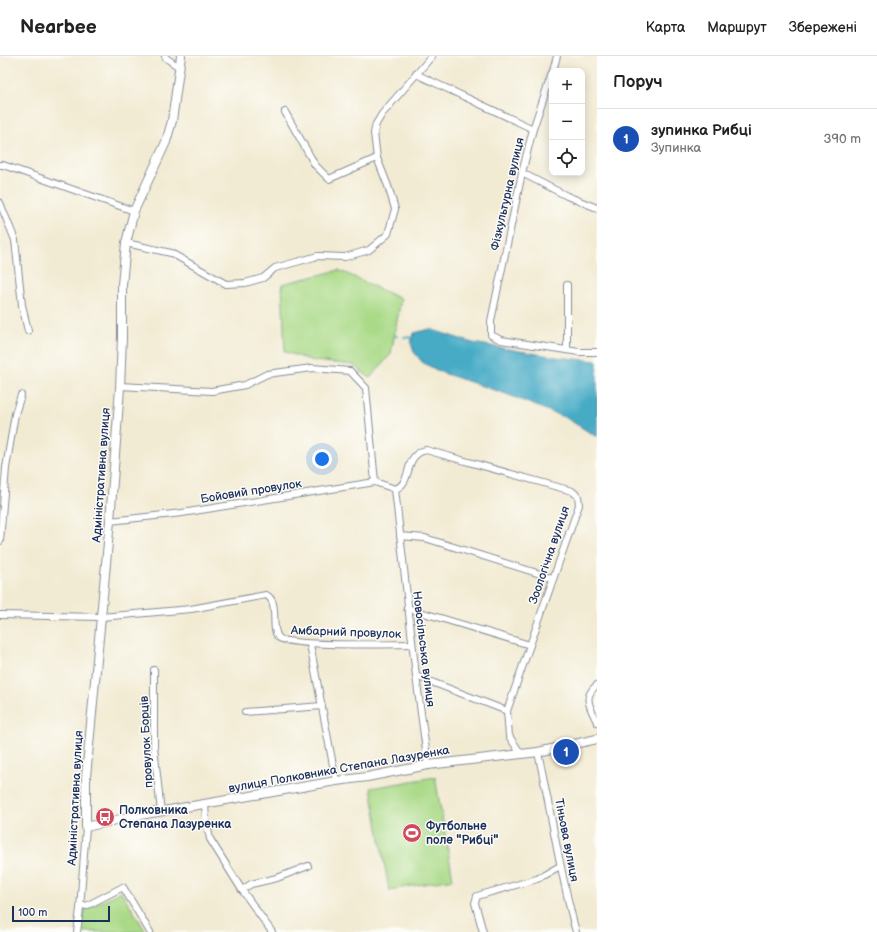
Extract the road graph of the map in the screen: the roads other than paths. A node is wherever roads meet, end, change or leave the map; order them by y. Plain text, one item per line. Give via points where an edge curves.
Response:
1 (165, 56) edge
2 (181, 56) edge
3 (432, 56) edge
4 (558, 56) edge
5 (179, 67) junction
6 (554, 68) edge
7 (416, 74) junction
8 (549, 81) edge
9 (285, 112) dead end
10 (533, 130) junction
11 (377, 158) junction
12 (0, 165) edge
13 (522, 173) junction
14 (0, 202) edge
15 (597, 208) edge
16 (134, 211) junction
17 (126, 243) junction
18 (567, 285) dead end
19 (28, 331) dead end
20 (567, 350) junction
21 (597, 352) edge
22 (120, 386) junction
23 (21, 395) dead end
24 (375, 482) junction
25 (395, 489) junction
26 (110, 520) junction
27 (400, 536) junction
28 (0, 541) edge
29 (552, 578) junction
30 (407, 608) junction
31 (0, 615) edge
32 (101, 617) junction
33 (310, 644) junction
34 (412, 644) junction
35 (530, 646) junction
36 (154, 670) dead end
37 (416, 676) junction
38 (597, 685) edge
39 (322, 706) junction
40 (507, 711) junction
41 (244, 712) dead end
42 (597, 722) edge
43 (597, 739) edge
44 (538, 752) junction
45 (521, 754) junction
46 (428, 765) junction
47 (336, 781) junction
48 (205, 804) junction
49 (161, 812) junction
50 (86, 827) junction
51 (308, 866) dead end
52 (560, 866) junction
53 (242, 890) junction
54 (81, 904) junction
55 (574, 931) edge
56 (77, 932) edge
57 (150, 932) edge
58 (272, 932) edge
59 (483, 932) edge

1 - 5 street
2 - 5 street, Адміністративна вулиця
3 - 7 street
4 - 6 street, Фізкультурна вулиця
5 - 16 street, Адміністративна вулиця via 172,121 166,142
7 - 10 street
7 - 11 street via 376,124 374,133
8 - 10 street, Фізкультурна вулиця
9 - 11 street via 315,165 329,179
10 - 13 street, Фізкультурна вулиця
11 - 17 street via 395,209 388,234 369,250 345,257 318,256 275,268 263,278 245,284 226,284 171,253
12 - 16 street
13 - 15 street
13 - 20 street, Фізкультурна вулиця via 491,322 491,335 501,340
14 - 19 street via 15,240 22,305
16 - 17 street, Адміністративна вулиця
17 - 22 street, Адміністративна вулиця via 122,285
18 - 20 street
20 - 21 street
22 - 24 street via 212,391 245,385 267,374 312,368 350,371 366,388
22 - 26 street, Адміністративна вулиця
23 - 28 street via 6,468
24 - 25 street, Бойовий провулок
24 - 26 street, Бойовий провулок via 182,513
25 - 27 street, Новосільська вулиця
25 - 29 street, Зоологічна вулиця via 404,482 414,456 426,450 572,491 578,496 579,505
26 - 32 street, Адміністративна вулиця
27 - 29 street via 425,538
27 - 30 street, Новосільська вулиця
29 - 35 street, Зоологічна вулиця
30 - 34 street, Новосільська вулиця
30 - 35 street
31 - 32 street
32 - 33 street, Амбарний провулок via 191,609 266,595 273,603 279,638
32 - 50 street, Адміністративна вулиця via 86,777
33 - 34 street, Амбарний провулок
33 - 39 street
34 - 37 street, Новосільська вулиця
35 - 40 street, Зоологічна вулиця
36 - 49 street, провулок Борців via 154,747
37 - 40 street
37 - 46 street, Новосільська вулиця
38 - 42 street via 590,690 588,700
39 - 41 street
39 - 47 street
40 - 45 street, Зоологічна вулиця via 509,736
43 - 44 street, вулиця Полковника Степана Лазуренка
44 - 45 street, вулиця Полковника Степана Лазуренка
44 - 52 street, Тіньова вулиця
45 - 46 street, вулиця Полковника Степана Лазуренка
46 - 47 street, вулиця Полковника Степана Лазуренка
47 - 48 street, вулиця Полковника Степана Лазуренка
48 - 49 street, вулиця Полковника Степана Лазуренка
48 - 53 street via 210,839
49 - 50 street, вулиця Полковника Степана Лазуренка
50 - 54 street, Адміністративна вулиця
51 - 53 street via 277,878 251,884
52 - 55 street, Тіньова вулиця
52 - 59 street via 537,879 477,896 474,903
53 - 58 street
54 - 56 street, Адміністративна вулиця
54 - 57 street via 86,906 123,887

